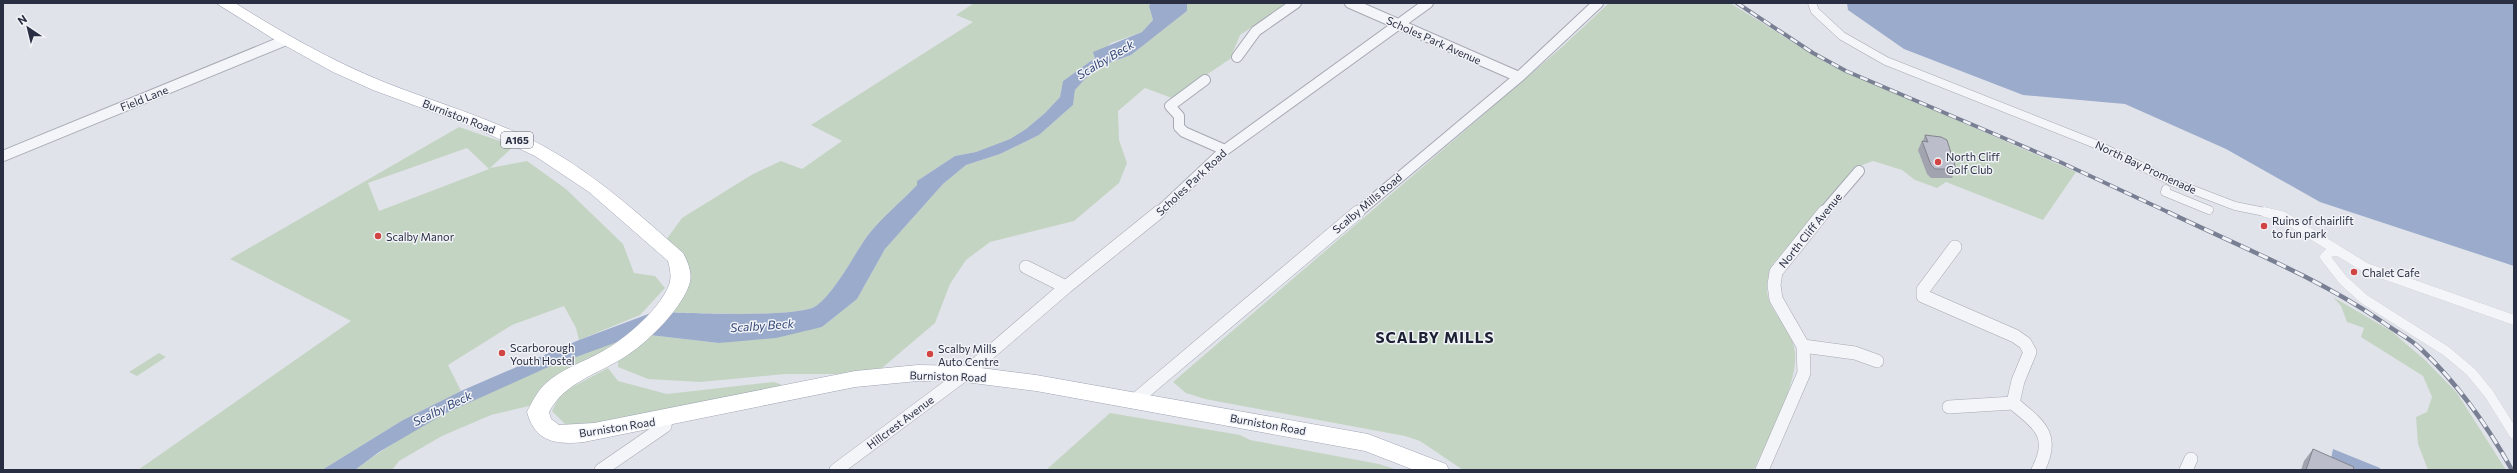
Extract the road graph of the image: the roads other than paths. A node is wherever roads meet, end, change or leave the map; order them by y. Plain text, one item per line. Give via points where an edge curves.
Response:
1 (224, 3) edge
2 (1296, 3) edge
3 (1350, 3) edge
4 (1428, 3) edge
5 (1598, 3) edge
6 (1812, 3) edge
7 (1400, 25) junction
8 (286, 40) junction
9 (1237, 58) dead end
10 (1519, 77) junction
11 (1204, 80) dead end
12 (1225, 150) junction
13 (3, 156) edge
14 (1859, 170) dead end
15 (2166, 189) dead end
16 (2209, 210) dead end
17 (1955, 247) dead end
18 (2336, 251) junction
19 (1026, 267) dead end
20 (1066, 287) junction
21 (2514, 320) edge
22 (1803, 346) junction
23 (1876, 361) dead end
24 (965, 374) junction
25 (1135, 400) junction
26 (2013, 403) junction
27 (1949, 407) dead end
28 (666, 419) junction
29 (2514, 434) edge
30 (601, 470) edge
31 (836, 470) edge
32 (1438, 470) edge
33 (1762, 470) edge
34 (2038, 470) edge

1 - 8 main road, Burniston Road / A165
2 - 9 street via 1256,32
3 - 7 street, Scholes Park Avenue
4 - 7 street, Scholes Park Road
5 - 10 street, Scalby Mills Road
6 - 18 street, North Bay Promenade via 1815,11 1842,36 1886,61 2092,142 2175,183 2235,206 2282,216
7 - 10 street, Scholes Park Avenue
7 - 12 street, Scholes Park Road
8 - 13 street, Field Lane
8 - 28 main road, Burniston Road / A165 via 377,85 501,133 540,151 622,209 676,258 680,267 679,285 633,340 611,357 558,385 542,402 538,412 543,426 560,434 579,434
10 - 25 street, Scalby Mills Road
11 - 12 street via 1170,106 1179,116 1179,127 1184,132
12 - 20 street, Scholes Park Road via 1172,202
14 - 22 street, North Cliff Avenue via 1776,272 1776,298
15 - 16 street via 2165,192
17 - 26 street via 1923,290 1923,296 2025,343 2030,352 2018,381
18 - 21 street, North Bay Promenade via 2366,268
18 - 29 street via 2325,257 2344,281 2365,300 2416,332 2471,372
19 - 20 street
20 - 24 street, Scholes Park Road
22 - 23 street via 1855,353
22 - 33 street, North Cliff Avenue via 1804,373
24 - 25 main road, Burniston Road / A165
24 - 28 main road, Burniston Road / A165 via 918,373 855,379
24 - 31 street, Hillcrest Avenue
25 - 32 main road, Burniston Road / A165 via 1368,443
26 - 27 street
26 - 34 street via 2043,429 2048,451
28 - 30 street via 665,426

